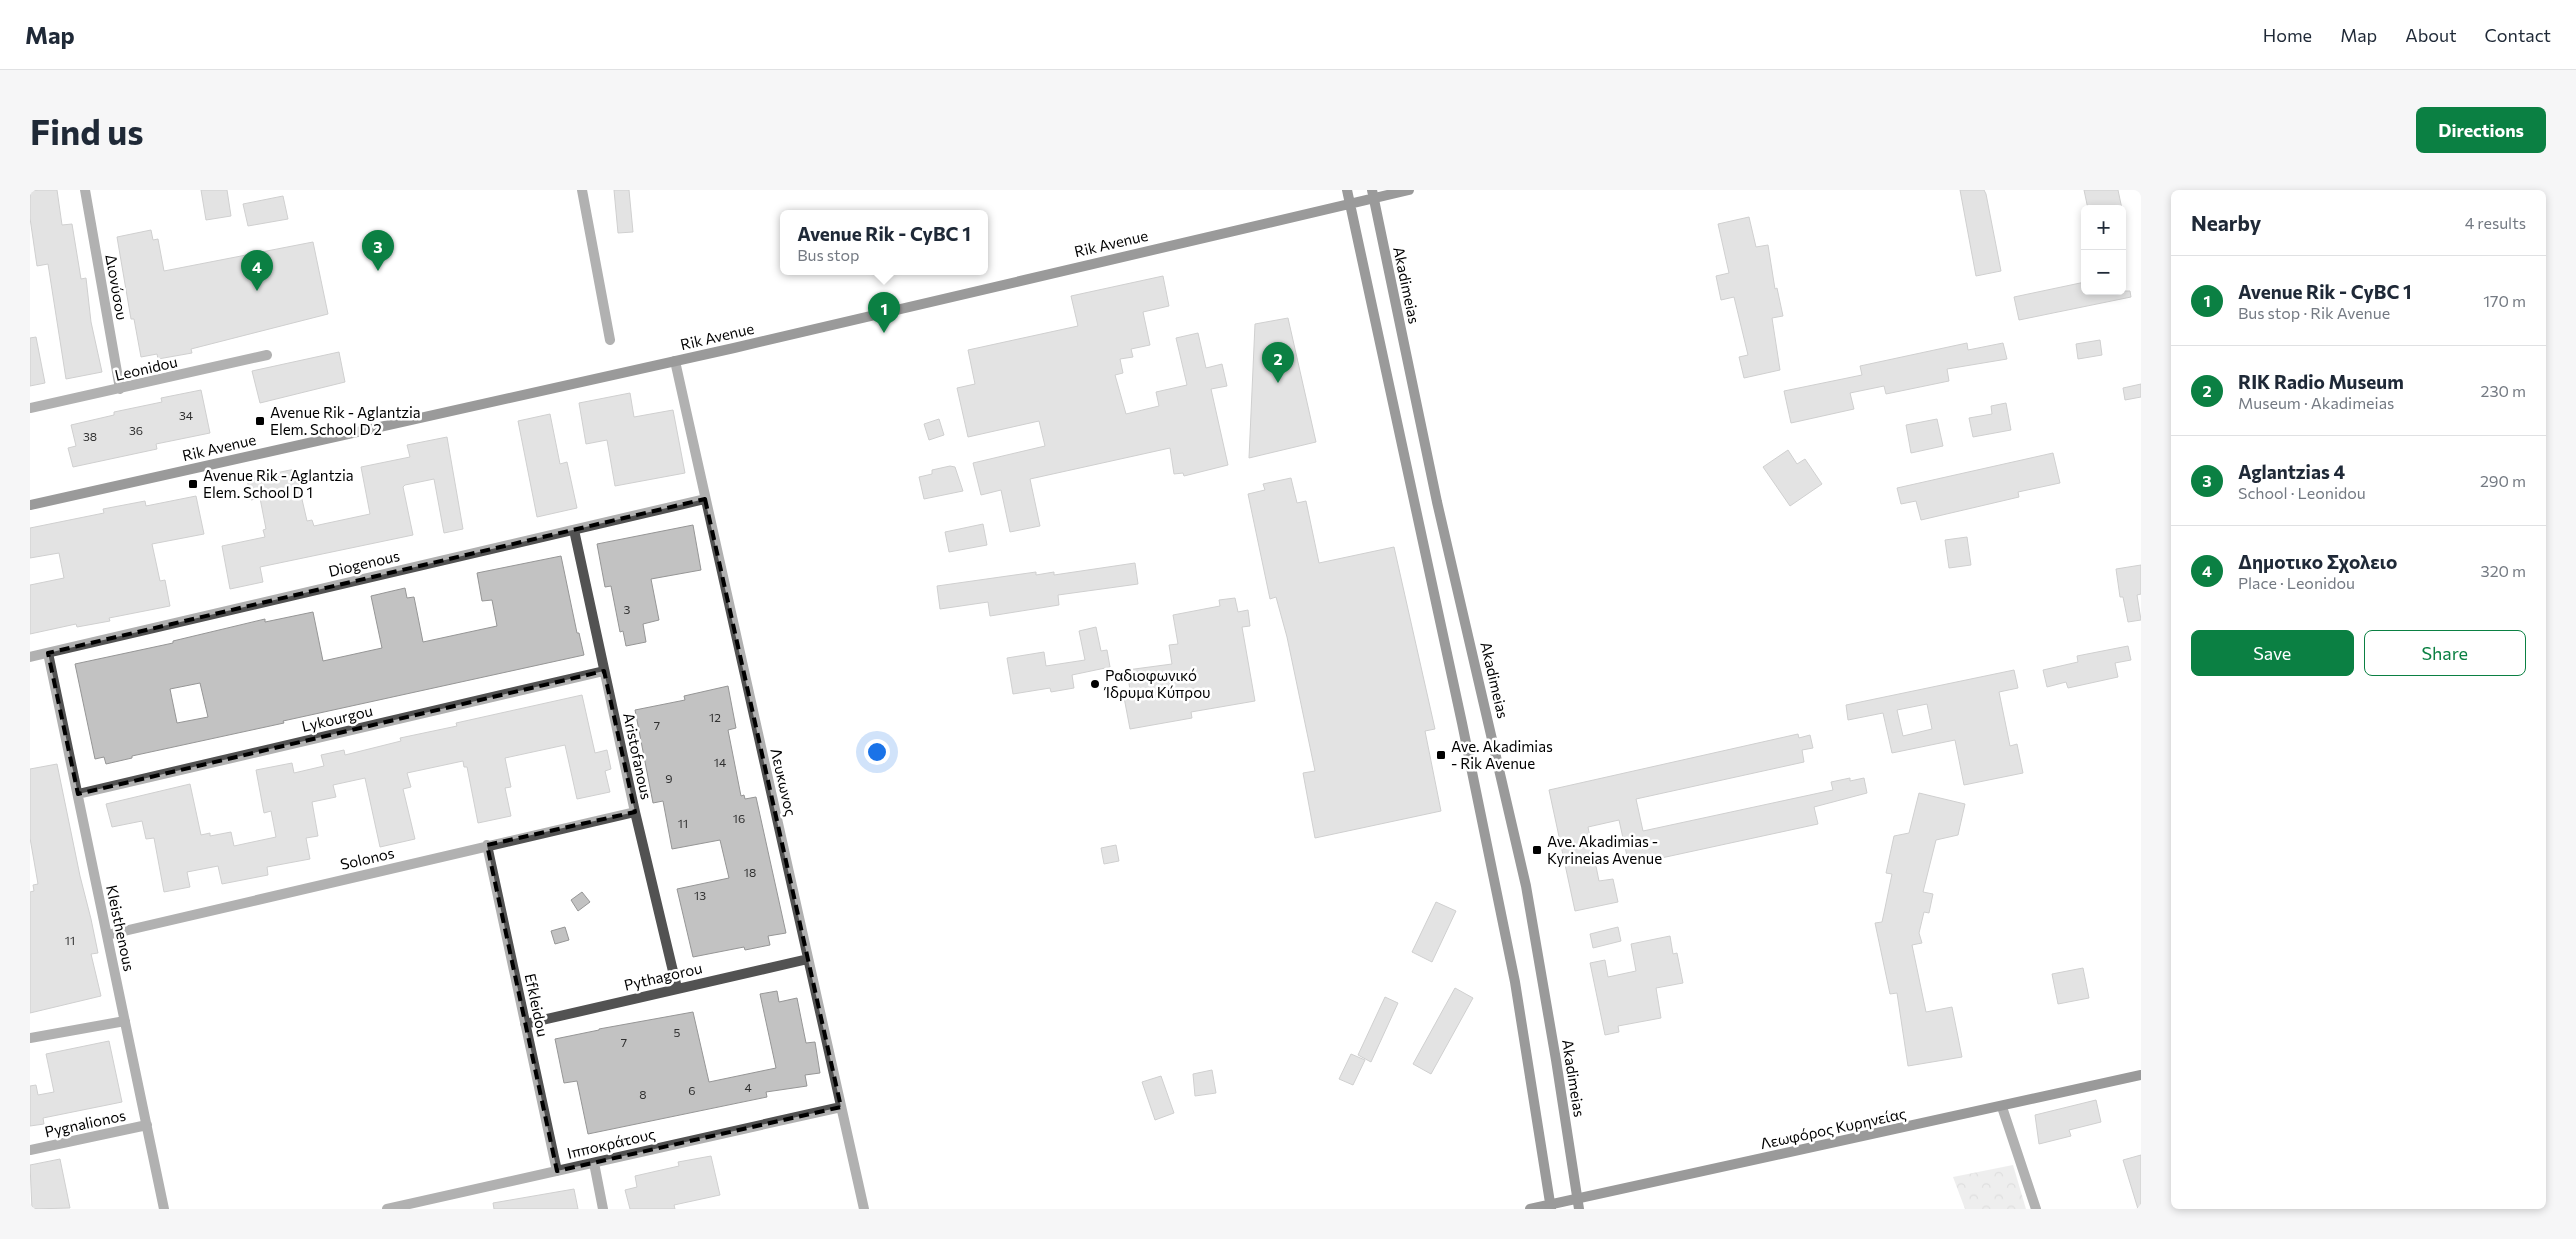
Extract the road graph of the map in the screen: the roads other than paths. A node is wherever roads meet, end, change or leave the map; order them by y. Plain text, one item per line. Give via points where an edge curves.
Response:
1 (85, 190) edge
2 (582, 190) edge
3 (1347, 190) edge
4 (1409, 190) edge
5 (1373, 194) edge
6 (1349, 203) junction
7 (610, 340) dead end
8 (267, 355) dead end
9 (675, 361) junction
10 (120, 389) junction
11 (30, 408) edge
12 (706, 499) junction
13 (30, 505) edge
14 (574, 530) junction
15 (48, 653) junction
16 (30, 657) edge
17 (604, 670) junction
18 (78, 794) junction
19 (635, 812) junction
20 (487, 846) junction
21 (107, 935) junction
22 (808, 959) junction
23 (676, 988) junction
24 (125, 1021) junction
25 (525, 1024) junction
26 (30, 1038) edge
27 (2141, 1075) edge
28 (841, 1107) junction
29 (2002, 1107) junction
30 (146, 1125) junction
31 (30, 1150) edge
32 (594, 1163) junction
33 (557, 1171) junction
34 (1578, 1204) edge
35 (1550, 1207) edge
36 (164, 1209) edge
37 (387, 1209) edge
38 (602, 1209) edge
39 (864, 1209) edge
40 (1530, 1209) edge
41 (2036, 1209) edge

1 - 10 street, Διονύσου
2 - 7 street
3 - 6 main road
4 - 5 main road, Rik Avenue
5 - 6 main road, Rik Avenue
5 - 34 main road, Akadimeias via 1438,502 1526,886
6 - 9 main road, Rik Avenue
6 - 35 main road via 1515,982
8 - 10 street, Leonidou
9 - 12 street, Λευκωνος
9 - 13 main road, Rik Avenue
10 - 11 street, Leonidou
12 - 14 street, Diogenous
12 - 22 street, Λευκωνος
14 - 15 street, Diogenous
14 - 17 street, Aristofanous
15 - 16 street, Diogenous
15 - 18 street, Kleisthenous
17 - 18 street, Lykourgou
17 - 19 street, Aristofanous
18 - 21 street, Kleisthenous
19 - 20 street, Solonos
19 - 23 street, Aristofanous
20 - 21 street, Solonos
20 - 25 street, Efkleidou
21 - 24 street, Kleisthenous
22 - 23 street, Pythagorou
22 - 28 street, Λευκωνος
23 - 25 street, Pythagorou
24 - 26 street
24 - 30 street, Kleisthenous
25 - 33 street, Efkleidou
27 - 29 main road, Λεωφόρος Κυρηνείας
28 - 32 street, Ιπποκράτους
28 - 39 street, Λευκωνος
29 - 34 main road, Λεωφόρος Κυρηνείας
29 - 41 street
30 - 31 street, Pygnalionos
30 - 36 street, Kleisthenous
32 - 33 street, Ιπποκράτους
32 - 38 street
33 - 37 street, Ιπποκράτους
34 - 35 main road, Λεωφόρος Κυρηνείας
35 - 40 main road, Λεωφόρος Κυρηνείας

